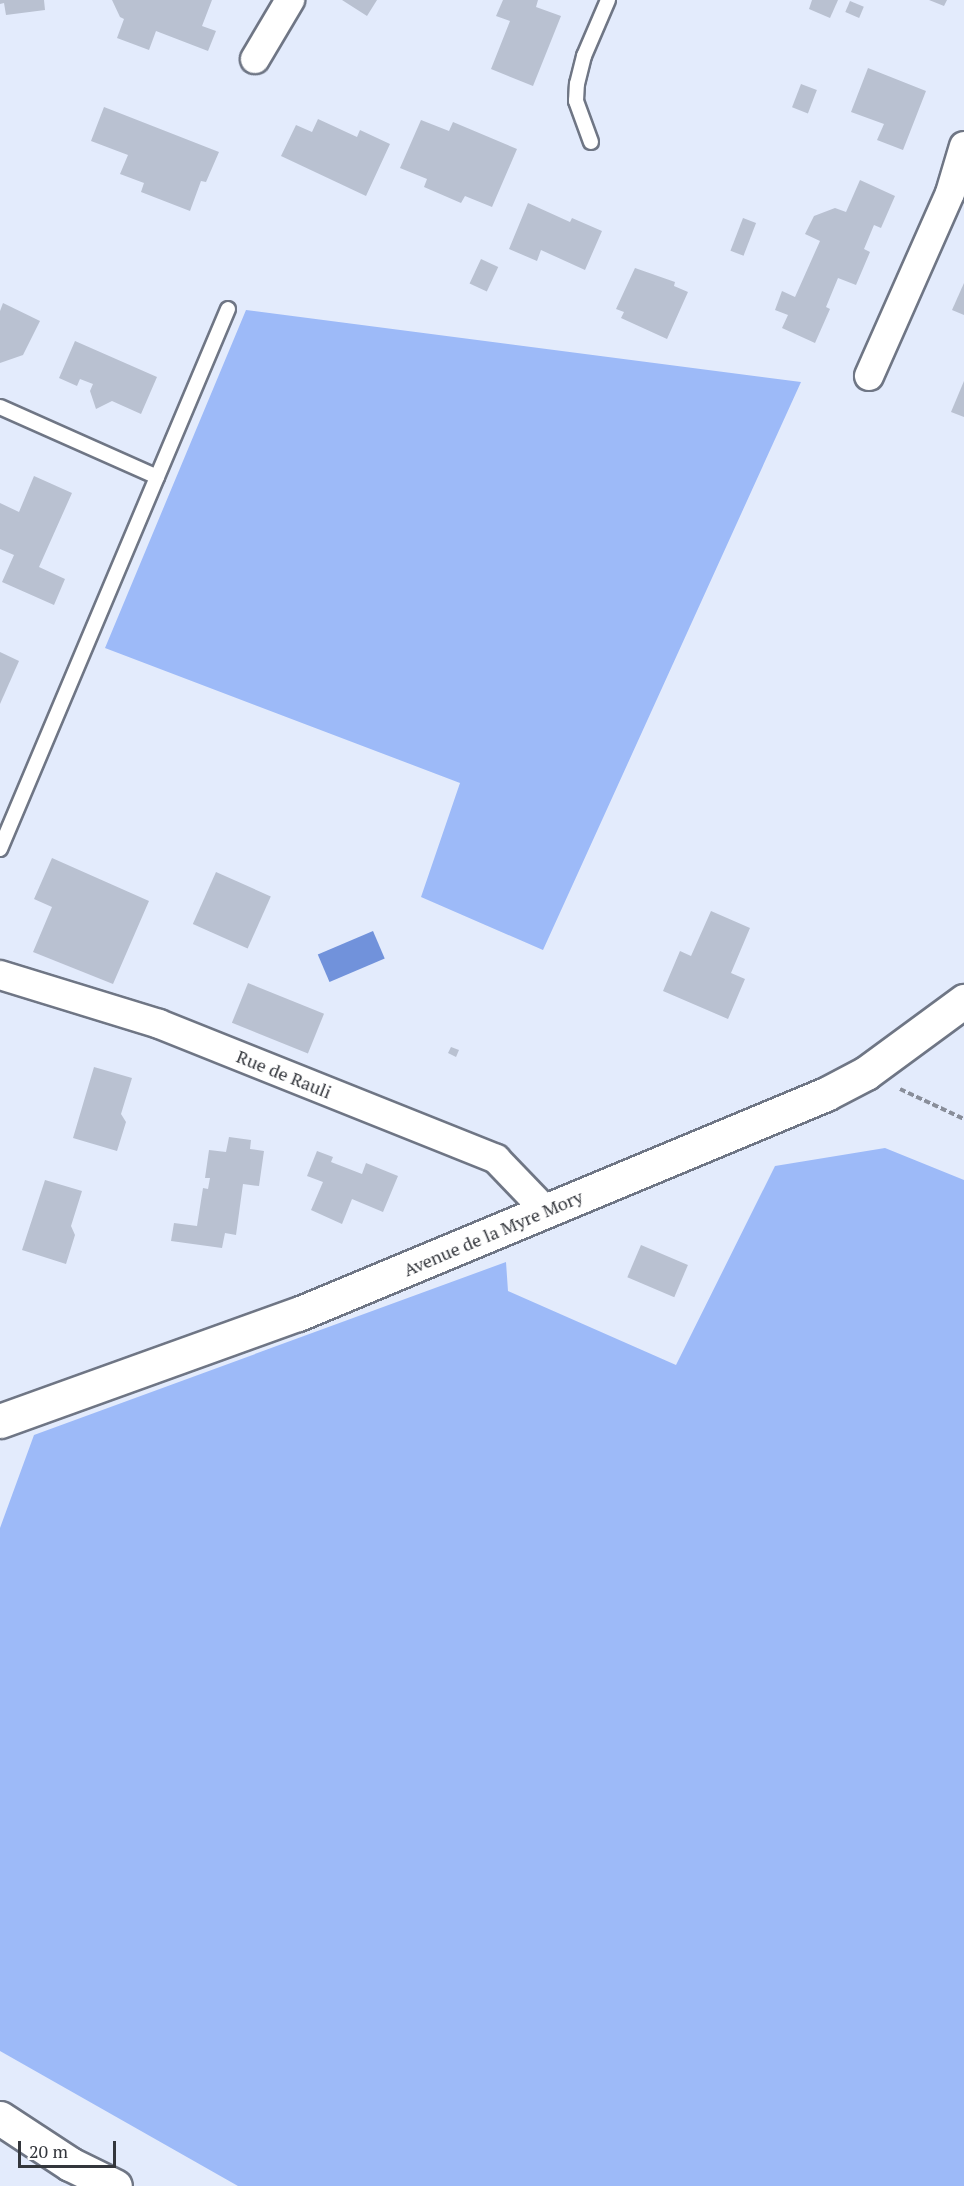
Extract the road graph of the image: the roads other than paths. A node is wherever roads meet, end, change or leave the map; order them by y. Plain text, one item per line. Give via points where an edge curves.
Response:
1 (290, 0) edge
2 (608, 0) edge
3 (255, 59) dead end
4 (591, 142) dead end
5 (964, 146) edge
6 (228, 309) dead end
7 (869, 376) dead end
8 (0, 407) edge
9 (157, 477) junction
10 (0, 849) edge
11 (0, 975) edge
12 (964, 1000) edge
13 (546, 1211) junction
14 (0, 1421) edge
15 (0, 2118) edge
16 (115, 2186) edge

1 - 3 street
2 - 4 lane via 584,56 577,84 576,101
5 - 7 street via 950,193
6 - 9 lane
8 - 9 lane
9 - 10 lane
11 - 13 street, Rue de Rauli via 159,1024 496,1159
12 - 13 street, Avenue de la Myre Mory via 866,1073 826,1094
13 - 14 street, Avenue de la Myre Mory via 298,1314
15 - 16 street via 70,2164

